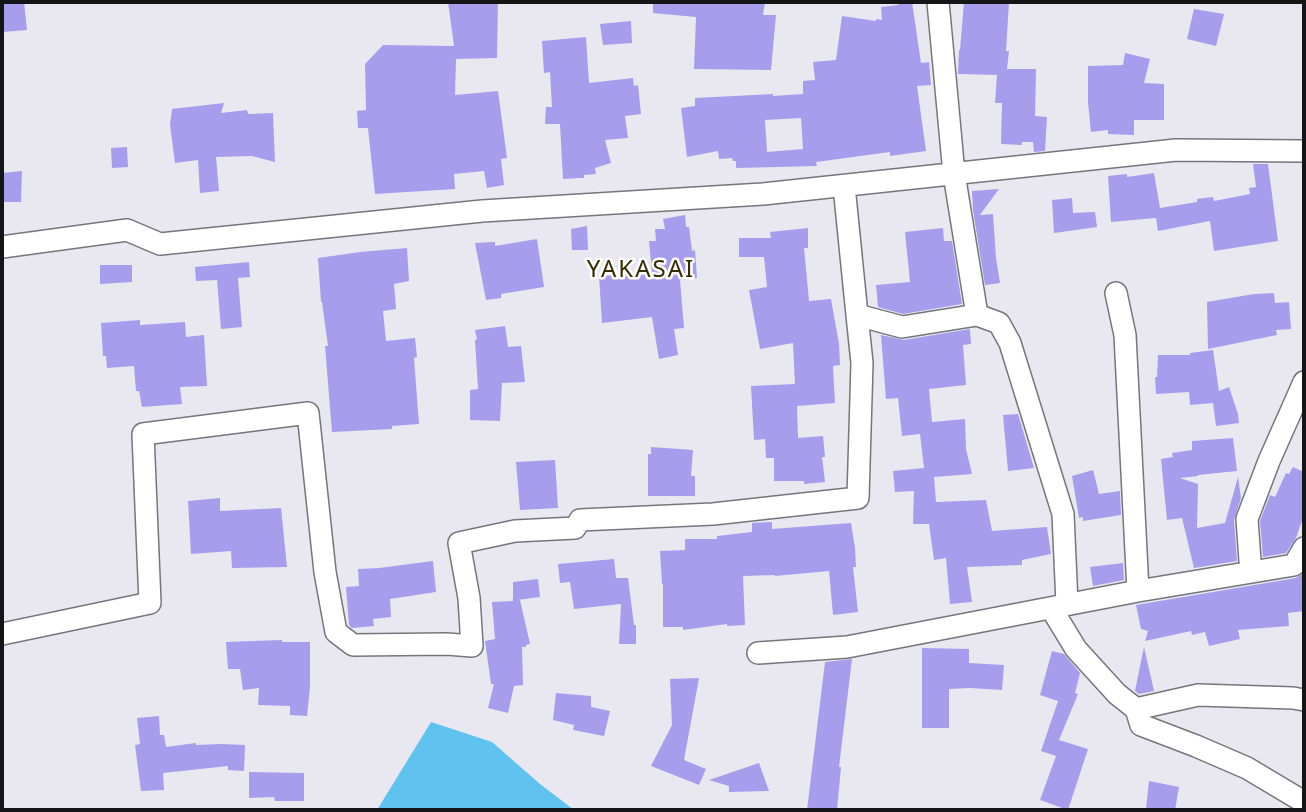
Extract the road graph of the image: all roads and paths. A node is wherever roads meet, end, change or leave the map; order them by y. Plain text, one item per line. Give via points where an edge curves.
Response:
1 (938, 2) edge
2 (1304, 151) edge
3 (954, 174) junction
4 (844, 186) junction
5 (2, 247) edge
6 (1116, 293) dead end
7 (858, 315) junction
8 (977, 315) junction
9 (1304, 382) edge
10 (1301, 559) edge
11 (1250, 561) dead end
12 (1138, 591) junction
13 (1059, 606) junction
14 (2, 634) edge
15 (758, 653) dead end
16 (1304, 700) edge
17 (1136, 709) junction
18 (1266, 780) junction
19 (1304, 802) edge
20 (1288, 810) edge

1 - 3 street
2 - 3 street via 1176,150
3 - 4 street
3 - 8 street
4 - 5 street via 482,211 160,244 127,230
4 - 7 street
6 - 12 street via 1125,335
7 - 8 street via 902,327
7 - 14 street via 862,363 858,498 713,514 580,520 575,528 515,531 459,543 472,646 353,645 336,632 325,572 309,414 143,434 150,603
8 - 13 street via 999,323 1010,343 1063,514
9 - 11 street via 1247,519
10 - 12 street
12 - 13 street
13 - 15 street via 847,647
13 - 17 street via 1076,649
16 - 17 street via 1198,695
17 - 18 street via 1140,725
18 - 19 street
18 - 20 street

